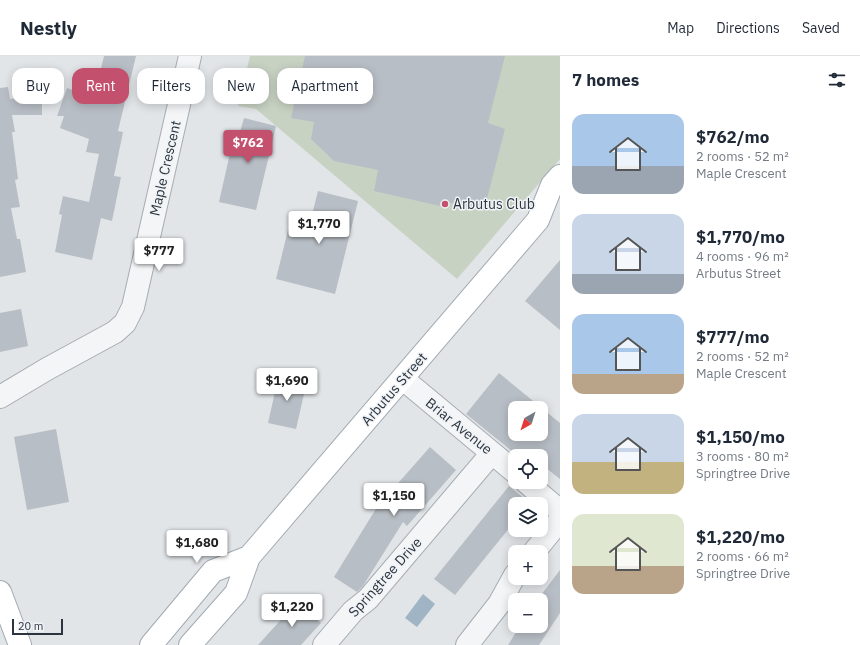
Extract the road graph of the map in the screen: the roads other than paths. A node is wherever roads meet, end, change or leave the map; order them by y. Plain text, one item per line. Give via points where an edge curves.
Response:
1 (190, 56) edge
2 (560, 176) edge
3 (560, 208) edge
4 (538, 220) junction
5 (403, 379) junction
6 (0, 397) edge
7 (492, 453) junction
8 (508, 466) edge
9 (534, 489) edge
10 (560, 511) edge
11 (560, 520) edge
12 (540, 545) edge
13 (249, 557) junction
14 (509, 585) edge
15 (0, 592) edge
16 (20, 645) edge
17 (151, 645) edge
18 (190, 645) edge
19 (324, 645) edge
20 (467, 645) edge

1 - 6 street, Maple Crescent via 133,307 125,323 114,332
2 - 4 main road, Arbutus Street via 552,185
3 - 4 main road, Arbutus Street
4 - 5 main road, Arbutus Street
5 - 7 street, Briar Avenue
5 - 13 main road, Arbutus Street
7 - 8 street, Briar Avenue
7 - 19 street, Springtree Drive via 368,599 353,611
9 - 10 street
11 - 12 street
13 - 17 main road, Arbutus Street via 213,572
13 - 18 main road, Arbutus Street via 236,593
14 - 20 street via 499,604
15 - 16 main road

